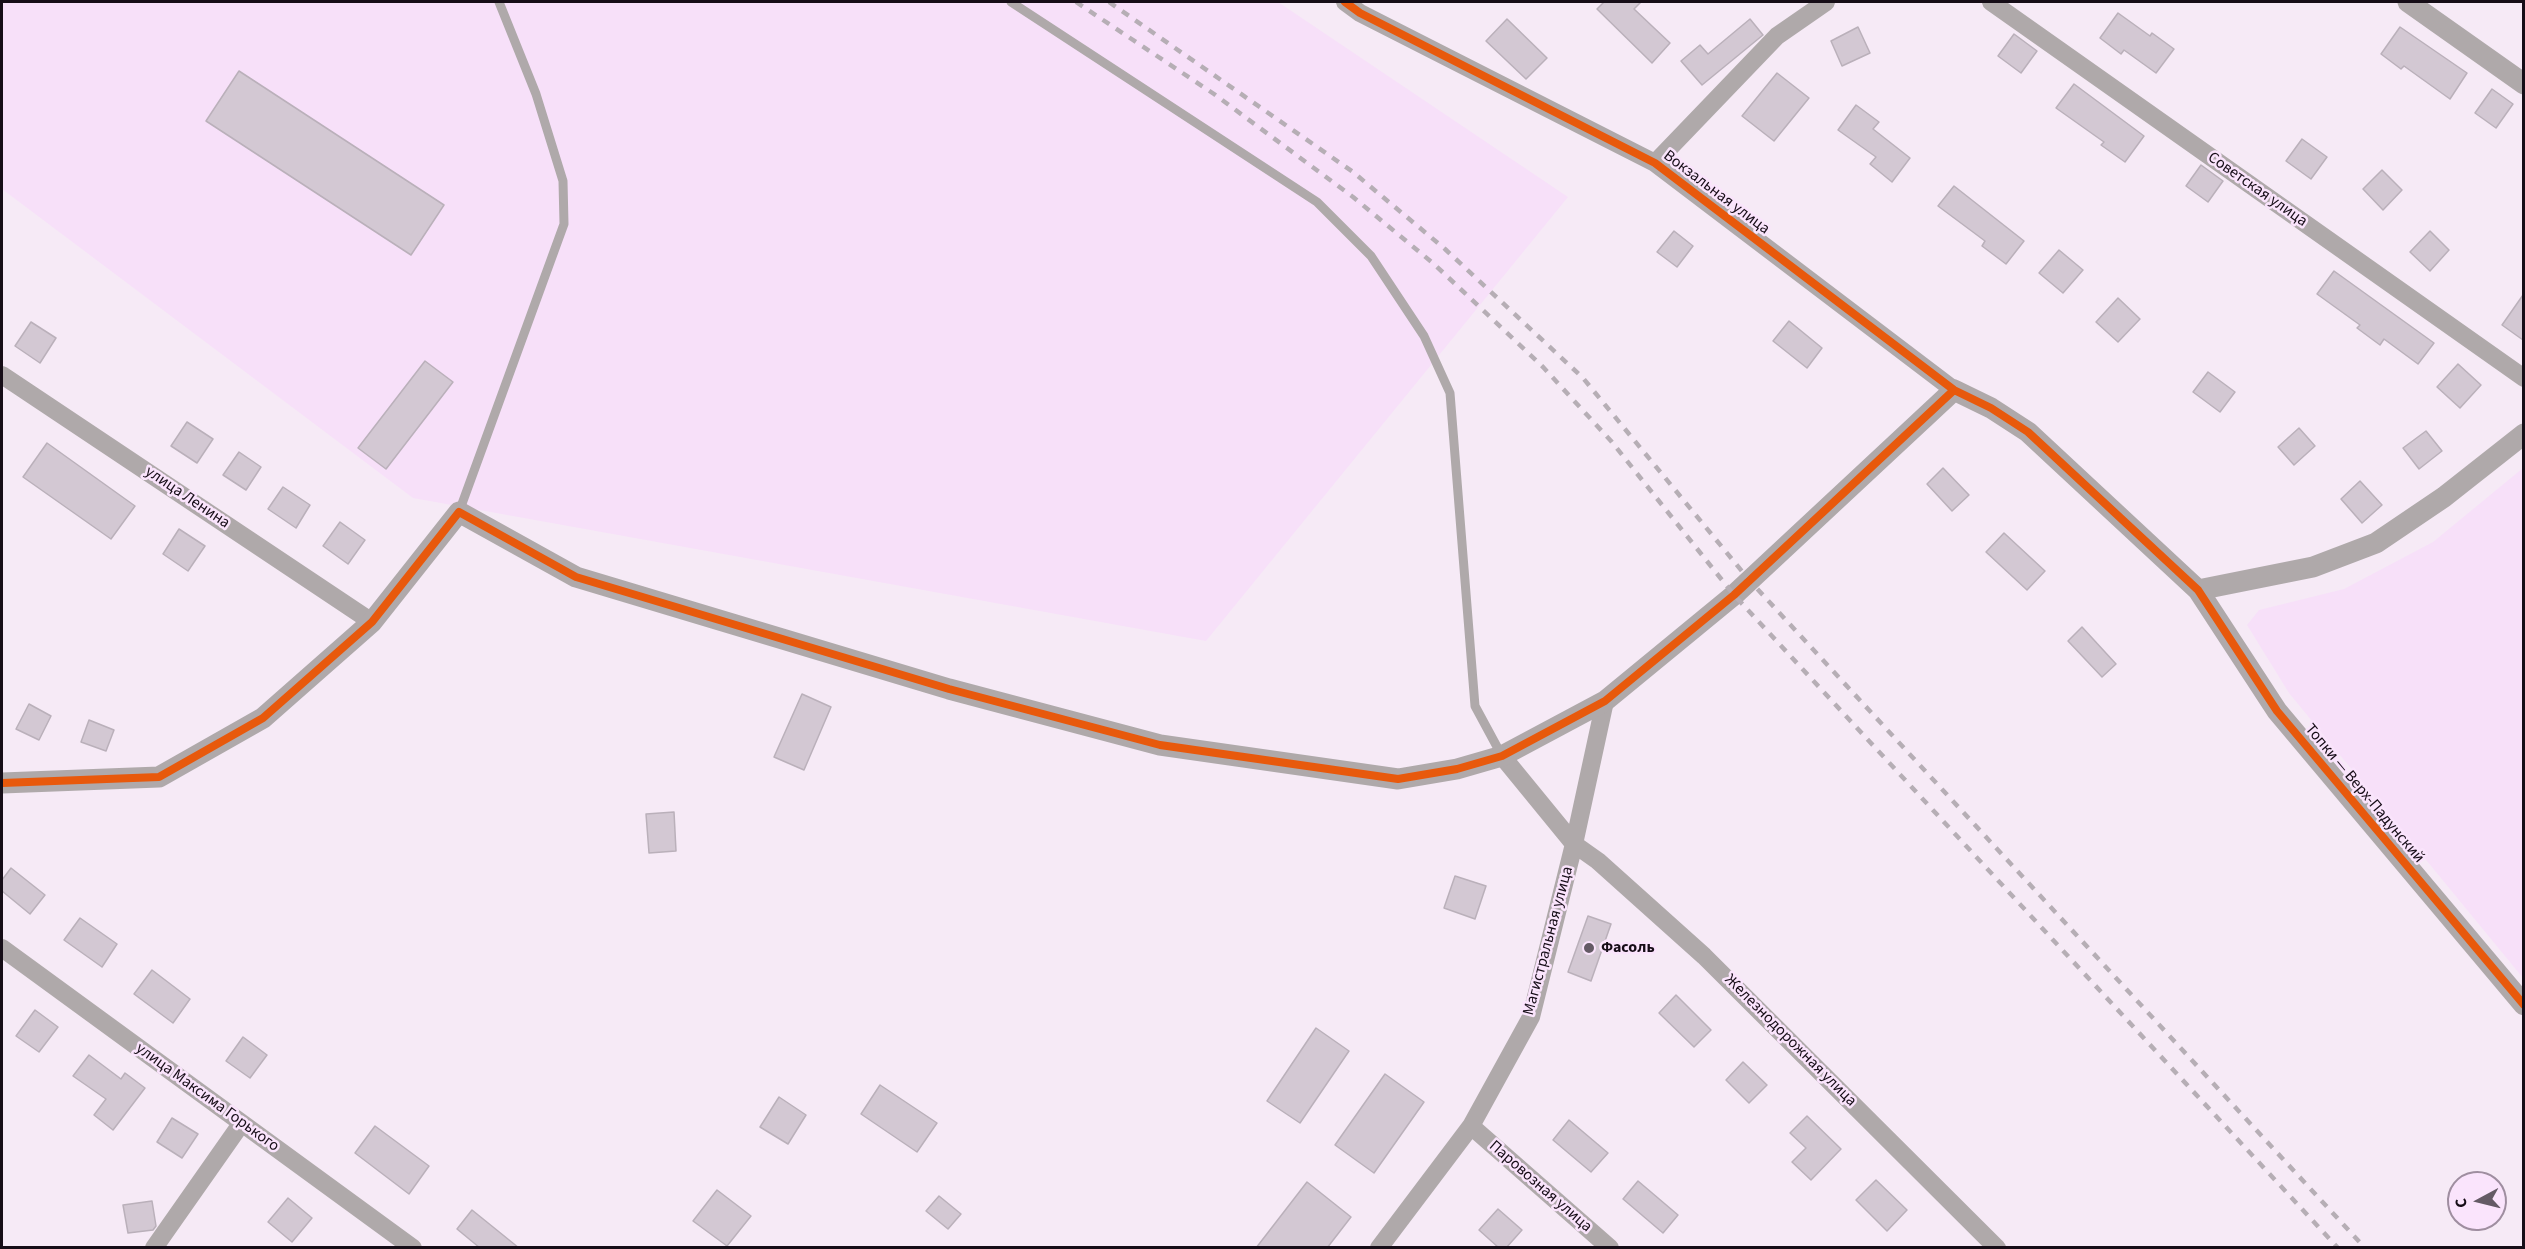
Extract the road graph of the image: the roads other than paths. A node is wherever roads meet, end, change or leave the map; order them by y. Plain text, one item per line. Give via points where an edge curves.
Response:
1 (499, 2) edge
2 (1011, 2) edge
3 (1345, 2) edge
4 (1826, 2) edge
5 (1991, 2) edge
6 (2408, 2) edge
7 (2523, 84) edge
8 (1655, 163) junction
9 (2, 375) edge
10 (2523, 378) edge
11 (1954, 390) junction
12 (2523, 434) edge
13 (459, 512) junction
14 (2198, 590) junction
15 (372, 622) junction
16 (1605, 701) junction
17 (1502, 756) junction
18 (2, 783) edge
19 (1574, 844) junction
20 (2, 948) edge
21 (2523, 1005) edge
22 (241, 1124) junction
23 (1471, 1125) junction
24 (154, 1248) edge
25 (414, 1248) edge
26 (1379, 1248) edge
27 (1610, 1248) edge
28 (1997, 1248) edge

1 - 13 lane via 536,94 562,181 564,224
2 - 17 lane via 1317,202 1371,256 1424,336 1450,393 1475,706
3 - 8 street, Вокзальная улица
4 - 8 street via 1777,36
5 - 10 street, Советская улица
6 - 7 street
8 - 11 street, Вокзальная улица
9 - 15 street, улица Ленина
11 - 14 street, Топки — Верх-Падунский via 2028,432
11 - 16 street via 1734,595
12 - 14 street via 2444,497 2376,543 2313,567
13 - 15 street
13 - 17 street via 576,577 949,689 1160,745 1398,779
14 - 21 street, Топки — Верх-Падунский via 2277,711
15 - 18 street via 263,718 159,777
16 - 17 street
16 - 19 street, Магистральная улица
17 - 19 street, Железнодорожная улица
19 - 23 street, Магистральная улица via 1531,1017
19 - 28 street, Железнодорожная улица via 1704,956
20 - 22 street, улица Максима Горького
22 - 24 street
22 - 25 street, улица Максима Горького
23 - 26 street, Магистральная улица
23 - 27 street, Паровозная улица

